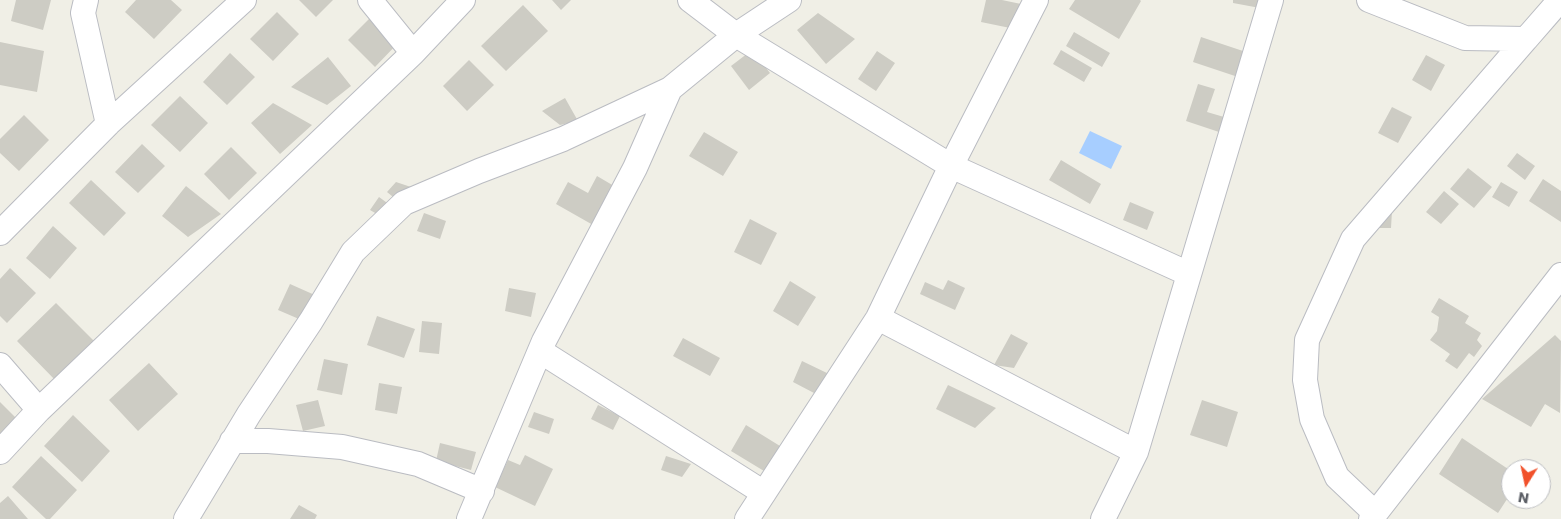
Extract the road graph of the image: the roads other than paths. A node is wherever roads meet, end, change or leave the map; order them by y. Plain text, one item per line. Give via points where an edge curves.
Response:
1 (86, 0) edge
2 (244, 0) edge
3 (370, 0) edge
4 (463, 0) edge
5 (690, 0) edge
6 (789, 0) edge
7 (1036, 0) edge
8 (1271, 0) edge
9 (1560, 0) edge
10 (1382, 2) edge
11 (736, 35) junction
12 (1526, 39) junction
13 (413, 53) junction
14 (670, 89) junction
15 (108, 124) junction
16 (952, 166) junction
17 (0, 233) edge
18 (1190, 274) junction
19 (1561, 275) edge
20 (878, 318) junction
21 (540, 351) junction
22 (0, 365) edge
23 (39, 410) junction
24 (232, 441) junction
25 (0, 452) edge
26 (1136, 452) junction
27 (764, 493) junction
28 (479, 509) edge
29 (1373, 516) edge
30 (186, 519) edge
31 (747, 519) edge
32 (1103, 519) edge

1 - 15 street via 83,13
2 - 15 street
3 - 13 street
4 - 13 street
5 - 11 street
6 - 11 street
7 - 16 street
8 - 18 street
9 - 12 street
10 - 12 street via 1465,38
11 - 14 street
11 - 16 street
12 - 29 street via 1353,239 1307,340 1305,380 1312,419 1337,477
13 - 23 street
14 - 21 street via 635,168
14 - 24 street via 563,140 479,171 404,204 353,252 312,322
15 - 17 street
16 - 18 street
16 - 20 street
18 - 26 street
19 - 29 street
20 - 26 street
20 - 27 street
21 - 27 street
21 - 28 street
22 - 23 street
23 - 25 street
24 - 28 street via 342,447 418,464
24 - 30 street
26 - 32 street
27 - 31 street

